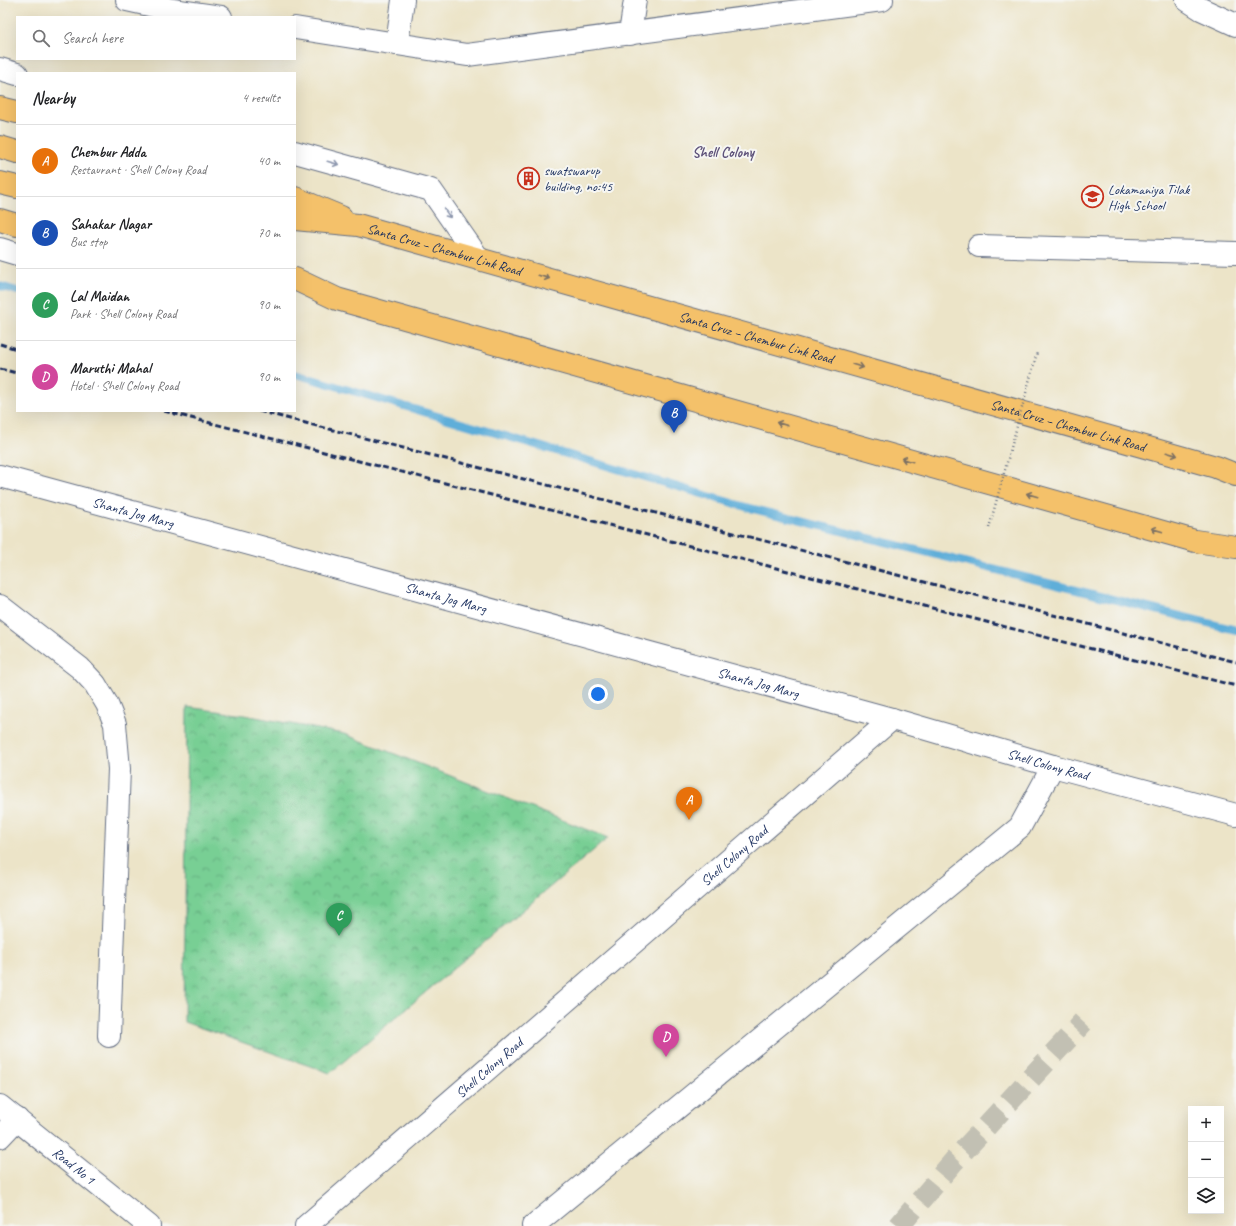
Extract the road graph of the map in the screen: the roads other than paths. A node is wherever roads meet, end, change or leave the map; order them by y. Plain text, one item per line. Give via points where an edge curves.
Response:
1 (127, 0) edge
2 (403, 0) edge
3 (635, 0) edge
4 (882, 0) edge
5 (1187, 0) edge
6 (214, 16) edge
7 (1236, 25) edge
8 (296, 28) edge
9 (630, 34) junction
10 (397, 44) junction
11 (0, 69) edge
12 (16, 74) edge
13 (0, 108) edge
14 (16, 112) edge
15 (0, 147) edge
16 (16, 152) edge
17 (296, 152) edge
18 (0, 182) edge
19 (16, 187) edge
20 (296, 198) edge
21 (0, 220) edge
22 (296, 220) edge
23 (16, 225) edge
24 (358, 225) junction
25 (979, 246) dead end
26 (0, 249) edge
27 (1236, 253) edge
28 (16, 254) edge
29 (479, 259) junction
30 (296, 279) edge
31 (296, 293) edge
32 (337, 299) junction
33 (1226, 468) edge
34 (1236, 475) edge
35 (0, 476) edge
36 (1195, 541) junction
37 (1236, 547) edge
38 (1236, 562) edge
39 (0, 606) edge
40 (892, 719) junction
41 (1052, 766) junction
42 (1236, 815) edge
43 (109, 1036) dead end
44 (0, 1106) edge
45 (6, 1128) edge
46 (149, 1226) edge
47 (306, 1226) edge
48 (533, 1226) edge

1 - 6 street
2 - 10 street
3 - 9 street
4 - 9 street
5 - 7 street
8 - 10 street
9 - 10 street via 467,55
11 - 12 street
13 - 14 highway
15 - 16 highway
17 -> 29 street via 430,190
18 - 19 highway
20 - 24 highway
21 - 23 highway
22 - 24 highway, Santa Cruz – Chembur Link Road
24 - 29 highway, Santa Cruz – Chembur Link Road
25 - 27 street
26 - 28 street
29 -> 33 highway, Santa Cruz – Chembur Link Road
30 - 32 highway
31 - 32 highway
36 -> 32 highway
33 - 34 highway, Santa Cruz – Chembur Link Road
35 - 40 street, Shanta Jog Marg
36 - 37 highway
36 - 38 highway
39 - 43 street via 80,668 95,684 115,724 119,769
40 - 41 street, Shell Colony Road
40 - 47 street, Shell Colony Road
41 - 42 street, Shell Colony Road
41 - 48 street via 1020,827
44 - 45 street, Road No 1
45 - 46 street, Road No 1

